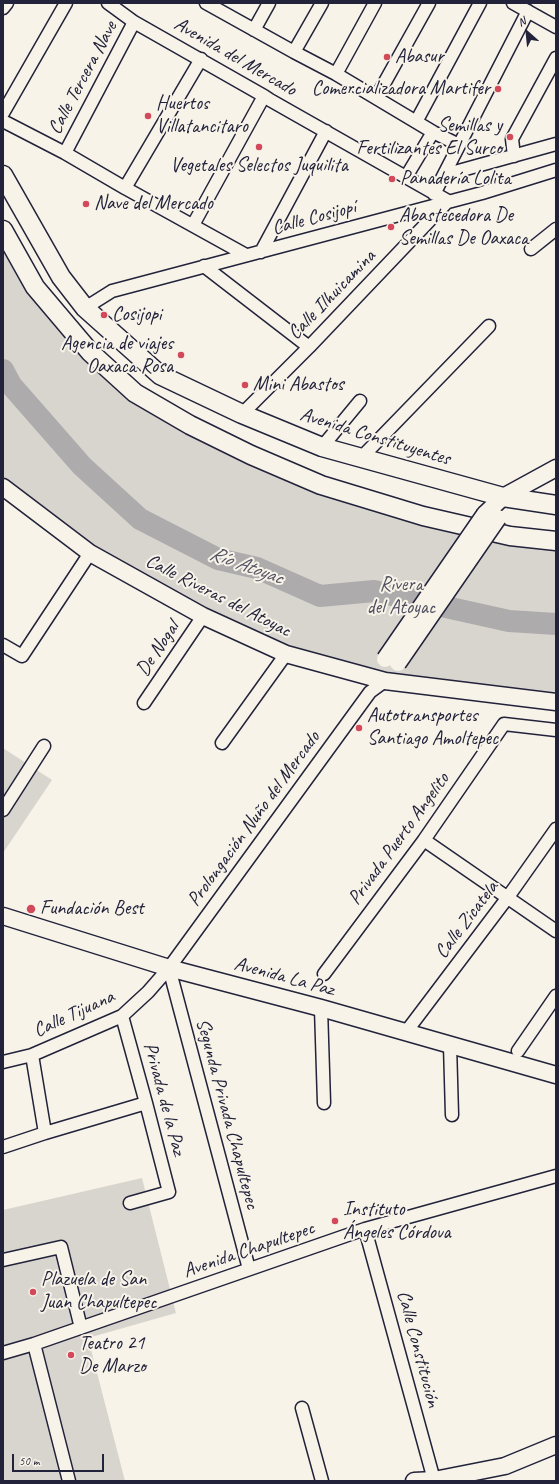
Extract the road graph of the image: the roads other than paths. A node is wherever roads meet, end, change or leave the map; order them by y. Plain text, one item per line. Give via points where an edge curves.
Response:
1 (7, 3) edge
2 (66, 3) edge
3 (108, 3) edge
4 (269, 3) edge
5 (322, 3) edge
6 (375, 3) edge
7 (429, 3) edge
8 (480, 3) edge
9 (513, 3) edge
10 (211, 4) edge
11 (3, 8) edge
12 (528, 11) junction
13 (134, 22) junction
14 (556, 27) edge
15 (254, 30) junction
16 (294, 52) junction
17 (556, 58) edge
18 (201, 59) junction
19 (336, 74) junction
20 (264, 96) junction
21 (376, 98) junction
22 (3, 113) edge
23 (3, 121) edge
24 (416, 122) junction
25 (326, 132) junction
26 (433, 132) junction
27 (556, 144) edge
28 (459, 145) junction
29 (65, 153) junction
30 (514, 156) junction
31 (551, 171) edge
32 (3, 175) edge
33 (444, 175) junction
34 (406, 177) junction
35 (556, 181) edge
36 (125, 188) junction
37 (434, 194) junction
38 (448, 201) junction
39 (193, 225) junction
40 (556, 229) edge
41 (3, 230) edge
42 (531, 249) dead end
43 (261, 252) junction
44 (246, 255) junction
45 (204, 266) junction
46 (85, 308) junction
47 (489, 326) dead end
48 (309, 347) junction
49 (360, 401) dead end
50 (242, 414) junction
51 (322, 448) junction
52 (361, 458) junction
53 (556, 468) edge
54 (3, 487) edge
55 (513, 494) junction
56 (556, 505) edge
57 (556, 541) edge
58 (90, 553) junction
59 (203, 616) junction
60 (3, 645) edge
61 (286, 654) junction
62 (375, 684) junction
63 (556, 702) edge
64 (144, 703) dead end
65 (556, 730) edge
66 (222, 743) dead end
67 (44, 746) dead end
68 (3, 810) edge
69 (556, 829) edge
70 (424, 840) junction
71 (508, 897) junction
72 (3, 916) edge
73 (556, 931) edge
74 (169, 968) junction
75 (324, 974) dead end
76 (556, 996) edge
77 (321, 1008) junction
78 (122, 1016) junction
79 (406, 1032) junction
80 (450, 1045) junction
81 (518, 1050) dead end
82 (32, 1055) junction
83 (3, 1062) edge
84 (556, 1075) edge
85 (146, 1102) junction
86 (324, 1103) dead end
87 (452, 1115) dead end
88 (46, 1133) junction
89 (3, 1148) edge
90 (556, 1176) edge
91 (130, 1203) dead end
92 (366, 1229) junction
93 (3, 1260) edge
94 (249, 1269) junction
95 (81, 1328) junction
96 (34, 1344) junction
97 (3, 1353) edge
98 (302, 1408) dead end
99 (556, 1446) edge
100 (434, 1480) junction
101 (69, 1481) edge
102 (322, 1481) edge
103 (415, 1481) edge

1 - 11 street
2 - 22 street
3 - 13 street, Avenida del Mercado
4 - 15 street
5 - 16 street
6 - 19 street
7 - 21 street
8 - 24 street
9 - 12 street
10 - 15 street
12 - 14 street
12 - 28 street
13 - 18 street, Avenida del Mercado
13 - 29 street, Calle Tercera Nave
15 - 16 street
16 - 19 street
17 - 30 street via 512,139
18 - 20 street, Avenida del Mercado
18 - 36 street
19 - 21 street
20 - 25 street, Avenida del Mercado
20 - 39 street
21 - 24 street
23 - 29 street
24 - 26 street
25 - 34 street, Avenida del Mercado
25 - 43 street
26 - 28 street
26 - 34 street
27 - 30 street
28 - 33 street
29 - 36 street
30 - 33 street
31 - 35 street
31 - 38 street, Calle Cosijopí
32 - 46 main road, Avenida Constituyentes via 61,277
33 - 37 street
34 - 37 street, Avenida del Mercado
36 - 39 street
37 - 38 street, Avenida del Mercado
38 - 43 street, Calle Cosijopí
38 - 48 street, Calle Ilhuicamina
39 - 44 street
40 - 42 street
41 - 57 main road via 35,287 90,352 135,394 190,425 321,485 423,516 510,536
43 - 44 street, Calle Cosijopí
44 - 45 street, Calle Cosijopí
45 - 46 street, Calle Cosijopí via 112,291
45 - 48 street
46 - 50 main road, Avenida Constituyentes via 160,376
47 - 52 street
48 - 50 street, Calle Ilhuicamina
49 - 51 street
50 - 51 main road, Avenida Constituyentes
51 - 52 main road, Avenida Constituyentes
52 - 55 main road, Avenida Constituyentes
53 - 55 street
54 - 58 street, Calle Riveras del Atoyac
55 - 56 main road, Avenida Constituyentes
55 - 62 street, bridge via 491,516
58 - 59 street, Calle Riveras del Atoyac
58 - 60 street via 22,656
59 - 61 street, Calle Riveras del Atoyac
59 - 64 street, De Nogal
61 - 62 street, Calle Riveras del Atoyac
61 - 66 street
62 - 63 street, Calle Riveras del Atoyac
62 - 74 street, Prolongación Nuño del Mercado
65 - 70 street, Privada Puerto Angelito via 504,724
67 - 68 street
69 - 71 street, Calle Zicatela
70 - 71 street
70 - 75 street, Privada Puerto Angelito
71 - 73 street
71 - 79 street, Calle Zicatela
72 - 74 street, Avenida La Paz
74 - 77 street, Avenida La Paz
74 - 78 street, Calle Tijuana
74 - 94 street, Segunda Privada Chapultepec
76 - 81 street
77 - 79 street, Avenida La Paz
77 - 86 street
78 - 82 street, Calle Tijuana
78 - 85 street, Privada de la Paz
79 - 80 street, Avenida La Paz
80 - 84 street, Avenida La Paz
80 - 87 street
82 - 83 street, Calle Tijuana
82 - 88 street
85 - 88 street
85 - 91 street, Privada de la Paz via 169,1192
88 - 89 street
90 - 92 street, Avenida Chapultepec
92 - 94 street, Avenida Chapultepec
92 - 100 street, Calle Constitución
93 - 95 street via 61,1247
94 - 95 street, Avenida Chapultepec
95 - 96 street, Avenida Chapultepec
96 - 97 street, Avenida Chapultepec
96 - 101 street
98 - 102 street
99 - 100 street via 505,1466
100 - 103 street

